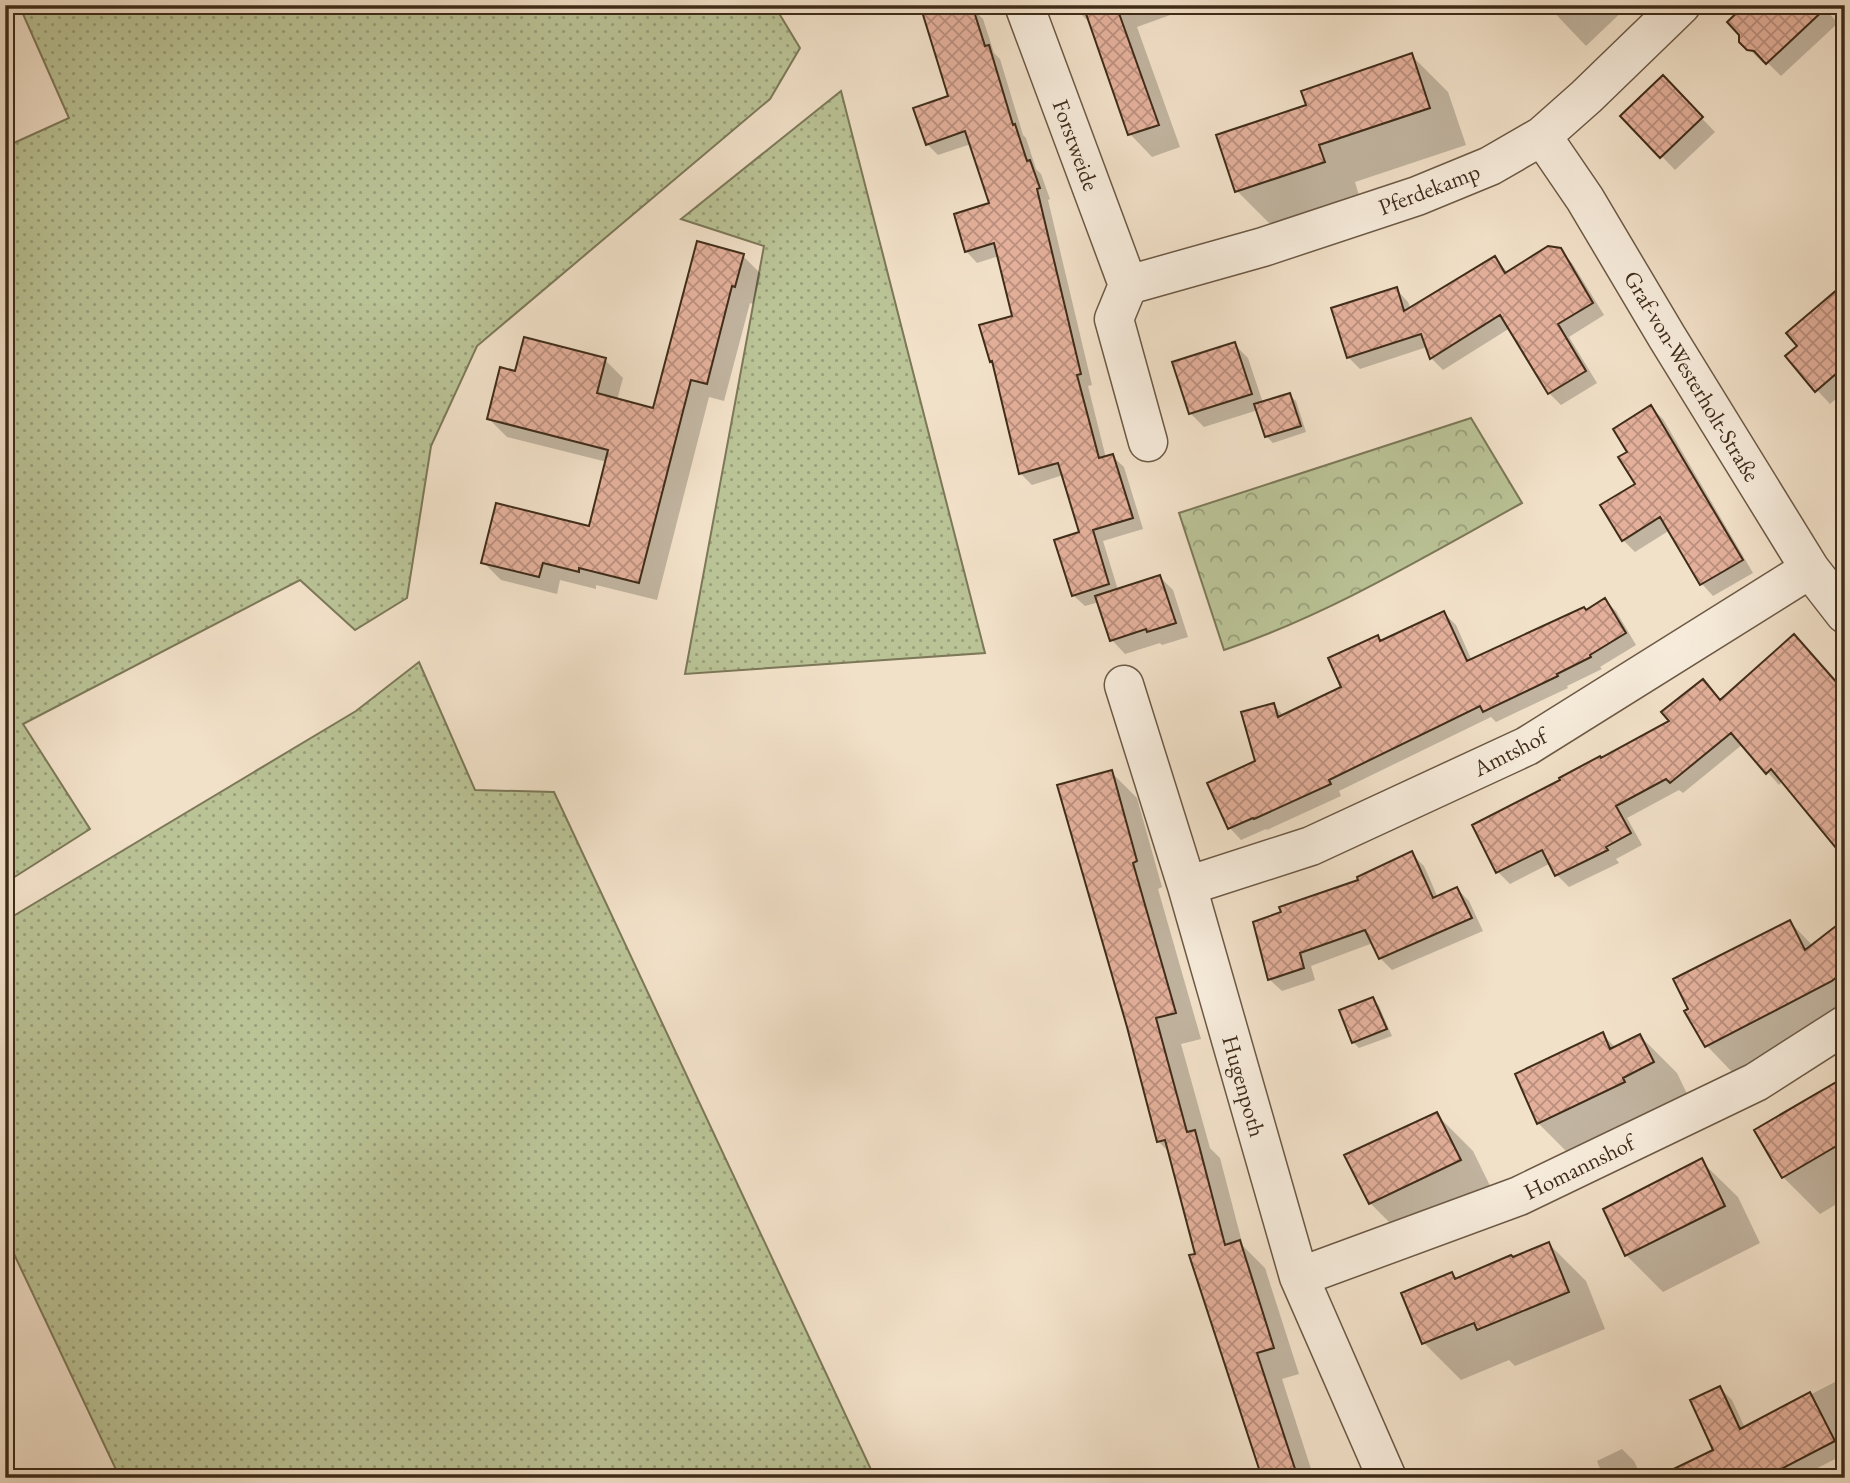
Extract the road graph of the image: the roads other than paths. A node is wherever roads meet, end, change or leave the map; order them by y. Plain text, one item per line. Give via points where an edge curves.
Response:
1 (1024, 5) edge
2 (1681, 5) edge
3 (1542, 135) junction
4 (1128, 285) junction
5 (1149, 442) dead end
6 (1810, 569) junction
7 (1842, 605) edge
8 (1124, 685) dead end
9 (1187, 886) junction
10 (1845, 1025) edge
11 (1299, 1277) junction
12 (1387, 1478) edge

1 - 4 street, Forstweide
2 - 3 street, Pferdekamp
3 - 4 street, Pferdekamp via 1490,166 1417,195 1263,247
3 - 6 street, Graf-von-Westerholt-Straße
4 - 5 street via 1114,319
6 - 7 street, Graf-von-Westerholt-Straße
6 - 9 street, Amtshof via 1527,746 1311,846
8 - 9 street, Hugenpoth
9 - 11 street, Hugenpoth
10 - 11 street, Homannshof via 1756,1082 1519,1196
11 - 12 street, Hugenpoth

